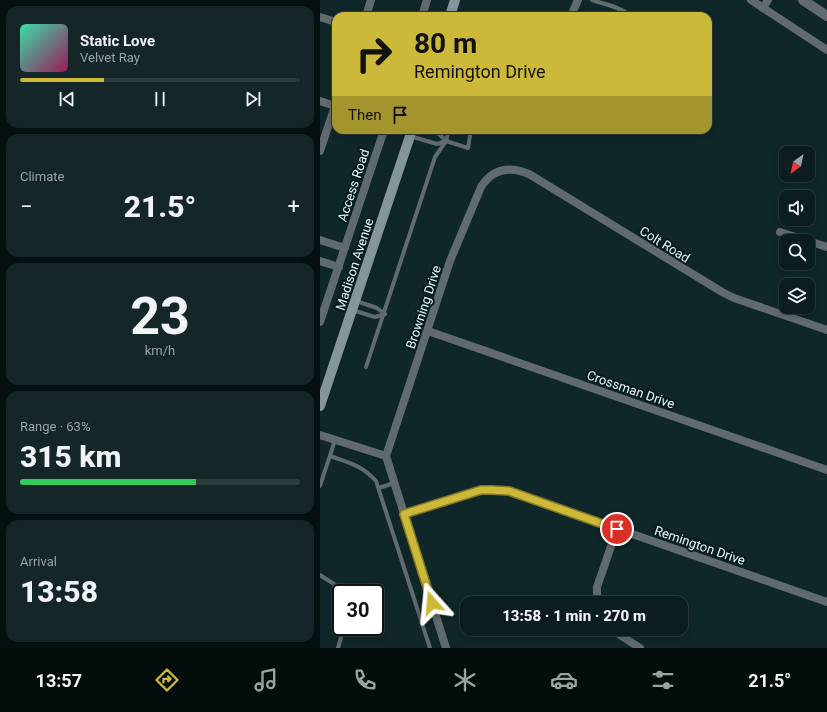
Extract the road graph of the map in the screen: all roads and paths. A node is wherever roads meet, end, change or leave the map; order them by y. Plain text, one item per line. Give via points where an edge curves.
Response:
1 (371, 0) edge
2 (427, 0) edge
3 (455, 0) edge
4 (578, 0) edge
5 (592, 0) edge
6 (751, 0) edge
7 (768, 0) edge
8 (803, 0) edge
9 (763, 8) junction
10 (367, 12) edge
11 (423, 12) edge
12 (451, 12) edge
13 (573, 12) edge
14 (625, 12) edge
15 (827, 16) edge
16 (320, 17) edge
17 (332, 21) edge
18 (827, 50) edge
19 (320, 101) edge
20 (332, 104) edge
21 (332, 114) edge
22 (323, 133) edge
23 (383, 134) edge
24 (411, 134) edge
25 (413, 134) edge
26 (438, 134) edge
27 (448, 134) edge
28 (470, 134) edge
29 (446, 140) junction
30 (320, 151) edge
31 (497, 172) joint
32 (780, 232) dead end
33 (786, 234) edge
34 (320, 240) edge
35 (815, 243) edge
36 (827, 247) edge
37 (345, 248) junction
38 (320, 260) edge
39 (339, 267) junction
40 (354, 305) junction
41 (385, 314) junction
42 (320, 322) edge
43 (827, 330) edge
44 (428, 331) junction
45 (366, 367) dead end
46 (320, 406) edge
47 (320, 435) edge
48 (335, 440) junction
49 (330, 456) junction
50 (386, 456) junction
51 (827, 470) edge
52 (394, 483) junction
53 (320, 486) edge
54 (379, 488) junction
55 (404, 514) junction
56 (617, 529) junction
57 (320, 575) edge
58 (334, 584) edge
59 (597, 596) edge
60 (827, 602) edge
61 (341, 636) edge
62 (622, 636) edge
63 (338, 648) edge
64 (430, 648) edge
65 (446, 648) edge
66 (640, 648) edge

1 - 10 street
2 - 11 street
3 - 12 main road
4 - 13 street
5 - 14 lane
6 - 9 street
7 - 9 street
8 - 15 street
9 - 18 street
16 - 17 street
19 - 20 street
21 - 22 street
22 - 30 street
23 - 37 street, Access Road
24 - 40 main road, Madison Avenue
25 - 29 lane via 437,144
26 - 29 lane
27 - 29 lane
28 - 29 lane via 468,148
29 - 41 lane via 435,158
31 - 43 street, Colt Road via 507,169 529,174 722,292
31 - 44 street, Browning Drive via 488,178 480,189 450,261
32 - 33 street
34 - 37 street
35 - 36 street
37 - 39 street, Access Road
38 - 39 street
39 - 42 street, Access Road
40 - 41 lane via 378,308
40 - 41 lane via 375,317
40 - 46 main road, Madison Avenue
41 - 45 lane
44 - 50 street, Browning Drive
44 - 51 street, Crossman Drive
47 - 48 street
48 - 49 lane
48 - 50 street
49 - 53 lane
49 - 54 lane via 359,466 368,472
50 - 52 street
52 - 54 lane
52 - 55 street
54 - 64 lane
55 - 56 street, Remington Drive via 481,490 498,490 509,491
55 - 65 street
56 - 59 street via 597,587
56 - 60 street, Remington Drive
57 - 58 lane
61 - 63 lane
62 - 66 street

